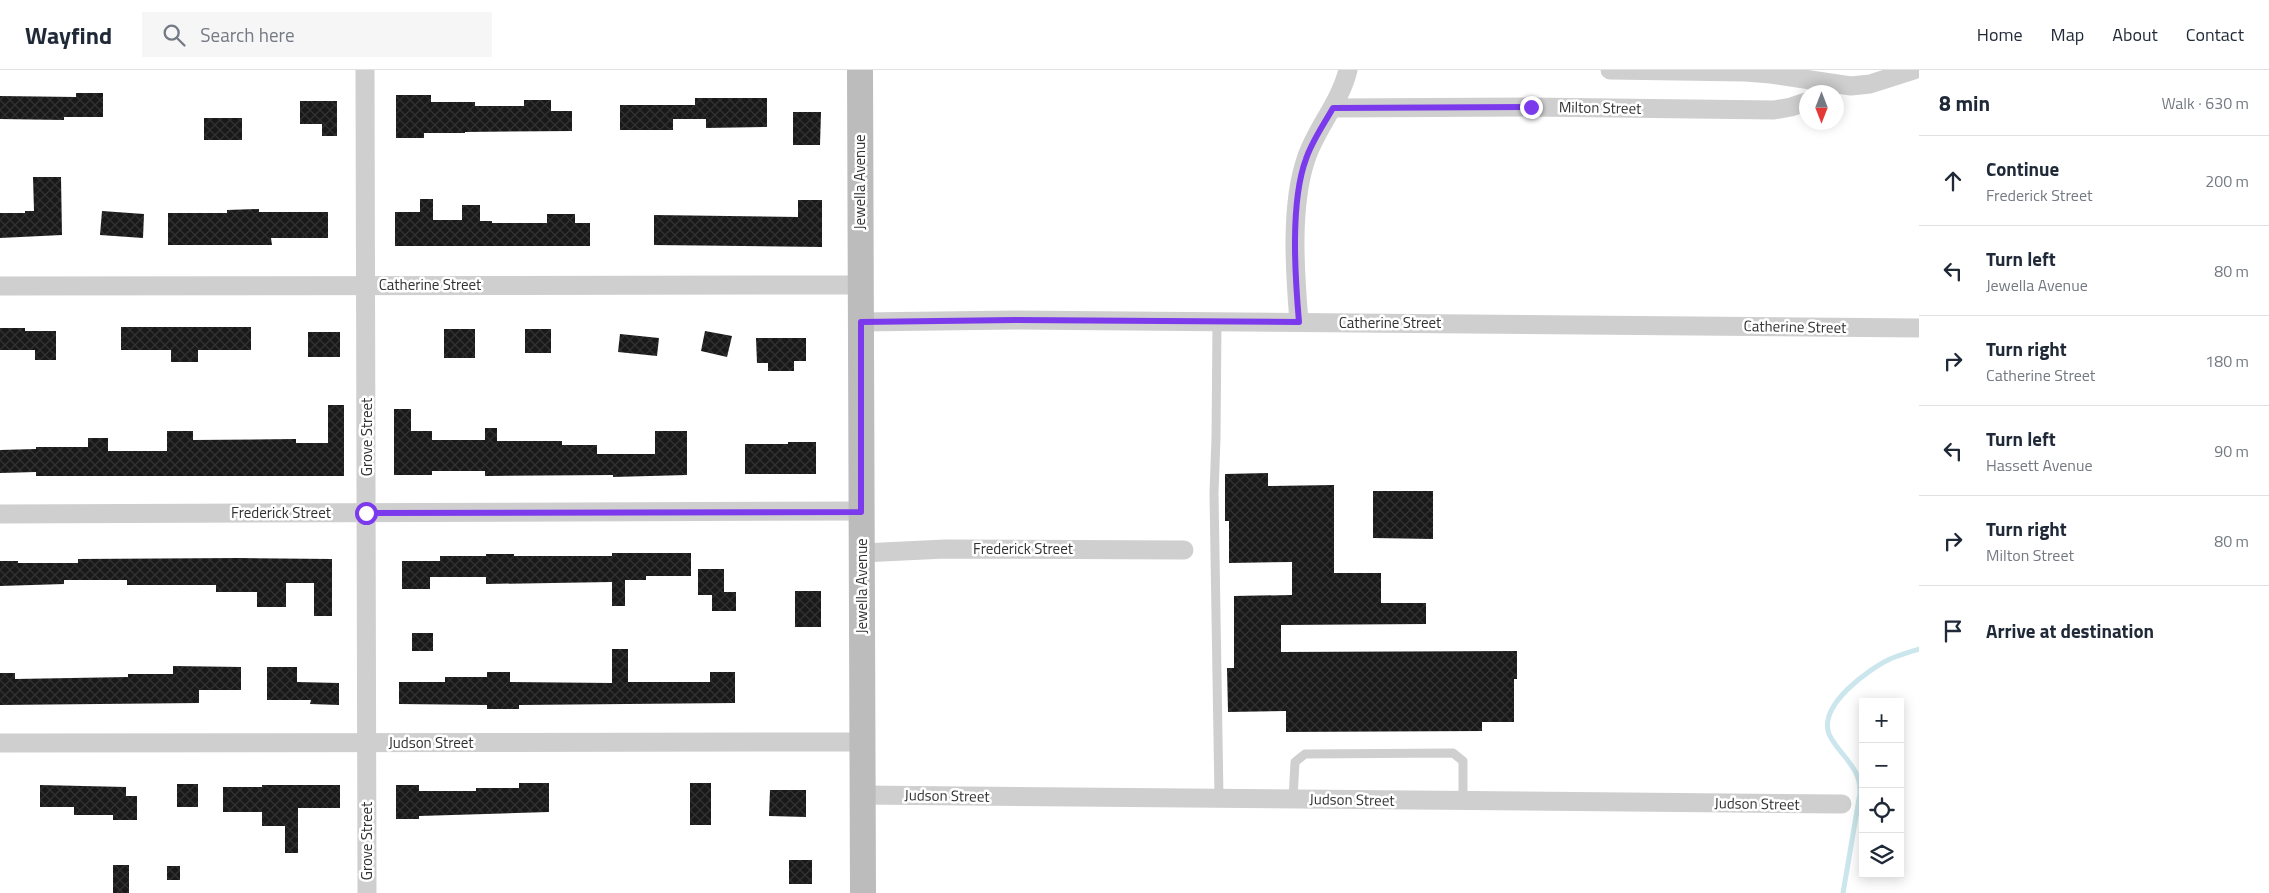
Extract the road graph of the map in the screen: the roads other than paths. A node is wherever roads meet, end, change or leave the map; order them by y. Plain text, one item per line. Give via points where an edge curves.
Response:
1 (366, 70) edge
2 (860, 70) edge
3 (1348, 70) edge
4 (1610, 70) edge
5 (1914, 70) edge
6 (1851, 86) junction
7 (1844, 88) edge
8 (1799, 104) edge
9 (1333, 108) junction
10 (367, 285) junction
11 (861, 285) junction
12 (0, 286) edge
13 (861, 322) junction
14 (1217, 322) junction
15 (1299, 322) junction
16 (1919, 328) edge
17 (861, 512) junction
18 (366, 513) junction
19 (0, 514) edge
20 (1184, 550) dead end
21 (862, 552) junction
22 (862, 742) junction
23 (0, 743) edge
24 (368, 743) junction
25 (862, 795) junction
26 (1219, 798) junction
27 (1293, 799) junction
28 (1463, 801) junction
29 (1842, 804) dead end
30 (367, 893) edge
31 (863, 893) edge

1 - 10 street, Grove Street
2 - 11 main road, Jewella Avenue
3 - 9 street
4 - 6 street via 1745,72
5 - 6 street via 1870,84
6 - 7 street
8 - 9 street, Milton Street via 1774,110
9 - 15 street via 1306,158 1299,184 1296,279
10 - 11 street, Catherine Street
10 - 12 street, Catherine Street
10 - 18 street, Grove Street
11 - 13 main road, Jewella Avenue
13 - 14 street, Catherine Street
13 - 17 main road, Jewella Avenue
14 - 15 street, Catherine Street
14 - 26 lane via 1214,493
15 - 16 street, Catherine Street
17 - 18 street, Frederick Street
17 - 21 main road, Jewella Avenue
18 - 19 street, Frederick Street
18 - 24 street, Grove Street
20 - 21 street, Frederick Street
21 - 22 main road, Jewella Avenue
22 - 24 street, Judson Street
22 - 25 main road, Jewella Avenue
23 - 24 street, Judson Street
24 - 30 street, Grove Street
25 - 26 street, Judson Street
25 - 31 main road, Jewella Avenue
26 - 27 street, Judson Street
27 - 28 street, Judson Street
27 - 28 lane via 1295,762 1305,754 1453,753 1463,761
28 - 29 street, Judson Street

